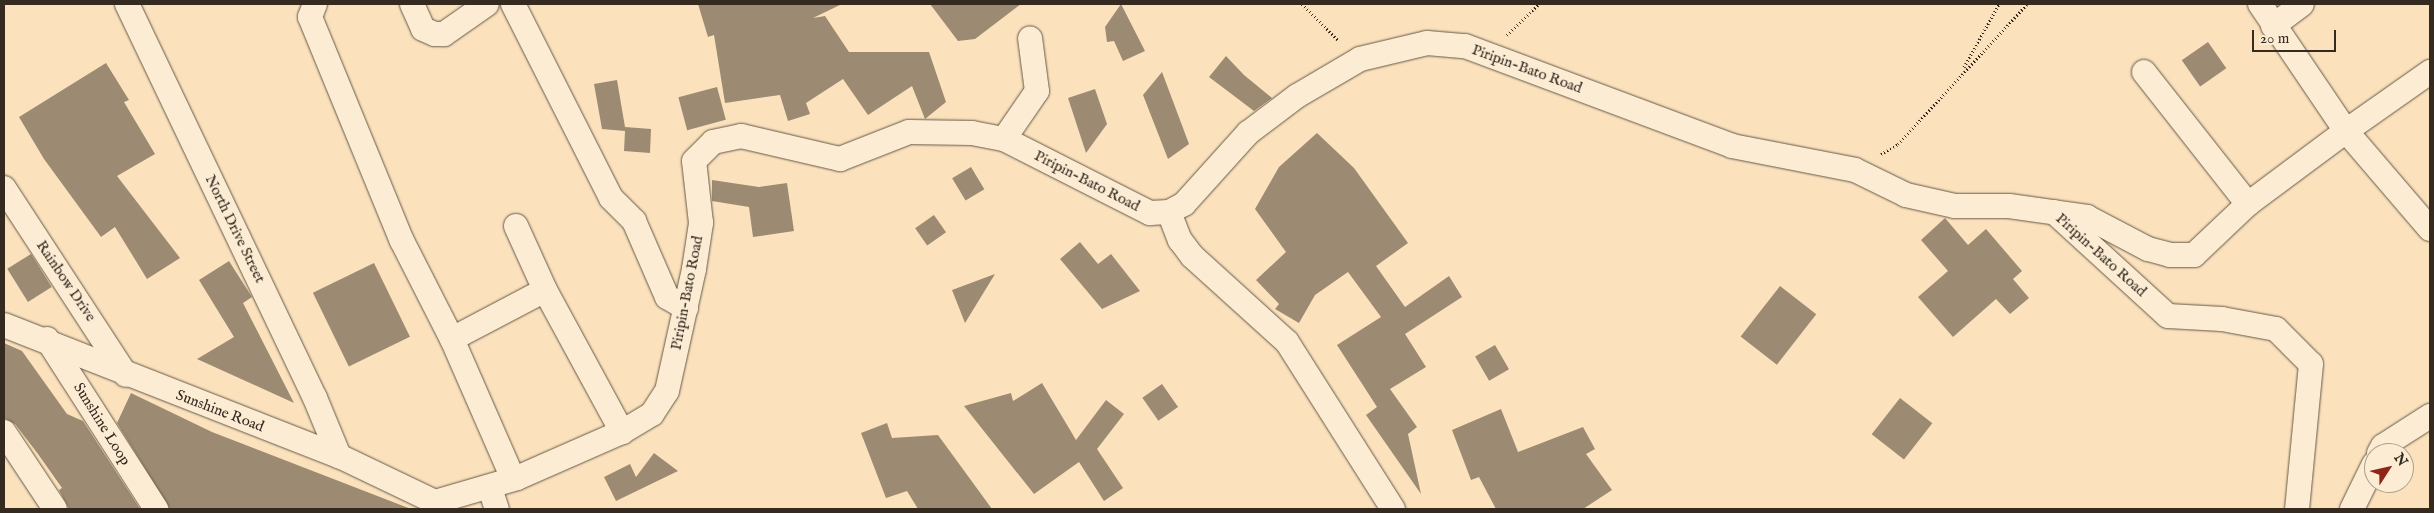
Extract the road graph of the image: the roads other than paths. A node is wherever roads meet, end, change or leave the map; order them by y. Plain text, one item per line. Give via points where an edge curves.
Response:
1 (127, 4) edge
2 (315, 4) edge
3 (412, 4) edge
4 (488, 4) edge
5 (513, 4) edge
6 (2260, 4) edge
7 (2302, 4) edge
8 (2273, 26) junction
9 (1030, 38) dead end
10 (2144, 72) dead end
11 (2430, 72) edge
12 (2346, 131) junction
13 (1004, 139) junction
14 (4, 188) edge
15 (2248, 204) junction
16 (1169, 212) junction
17 (2054, 212) junction
18 (516, 226) dead end
19 (2430, 229) edge
20 (545, 290) junction
21 (686, 308) junction
22 (4, 325) edge
23 (48, 339) junction
24 (452, 339) junction
25 (126, 375) junction
26 (2430, 416) edge
27 (4, 432) edge
28 (622, 432) junction
29 (2388, 443) edge
30 (339, 456) junction
31 (517, 478) junction
32 (2364, 484) edge
33 (494, 498) edge
34 (434, 505) edge
35 (2299, 508) edge
36 (55, 509) edge
37 (156, 509) edge
38 (1393, 509) edge
39 (2352, 509) edge

1 - 30 street, North Drive Street via 315,398
2 - 24 street via 310,17 342,97 402,241
3 - 4 street via 423,29 435,34 444,34
5 - 21 street via 611,198 634,220 667,297
6 - 8 street
7 - 8 street
8 - 12 street
9 - 13 street via 1037,91
10 - 15 street
11 - 12 street
12 - 15 street
12 - 19 street
13 - 16 street, Piripin-Bato Road via 1150,213
13 - 21 street, Piripin-Bato Road via 972,132 909,132 840,159 741,136 713,142 694,161 701,223
14 - 25 street, Rainbow Drive
15 - 17 street via 2194,256 2170,255 2148,249 2087,217
16 - 17 street, Piripin-Bato Road via 1184,204 1248,133 1297,96 1360,59 1427,43 1465,46 1732,146 1855,170 1906,195 1955,206
16 - 38 street via 1180,240 1192,256 1287,342
17 - 35 street, Piripin-Bato Road via 2168,316 2222,319 2276,329 2311,364
18 - 20 street
20 - 24 street
20 - 28 street
21 - 28 street, Piripin-Bato Road via 667,391 652,414
22 - 23 street, Sunshine Road
23 - 25 street, Sunshine Road
23 - 37 street, Sunshine Loop
24 - 31 street via 510,472
25 - 30 street, Sunshine Road
26 - 29 street
27 - 36 street
28 - 31 street, Piripin-Bato Road
30 - 34 street, Sunshine Road
31 - 33 street, Piripin-Bato Road
32 - 39 street
33 - 34 street, Piripin-Bato Road

